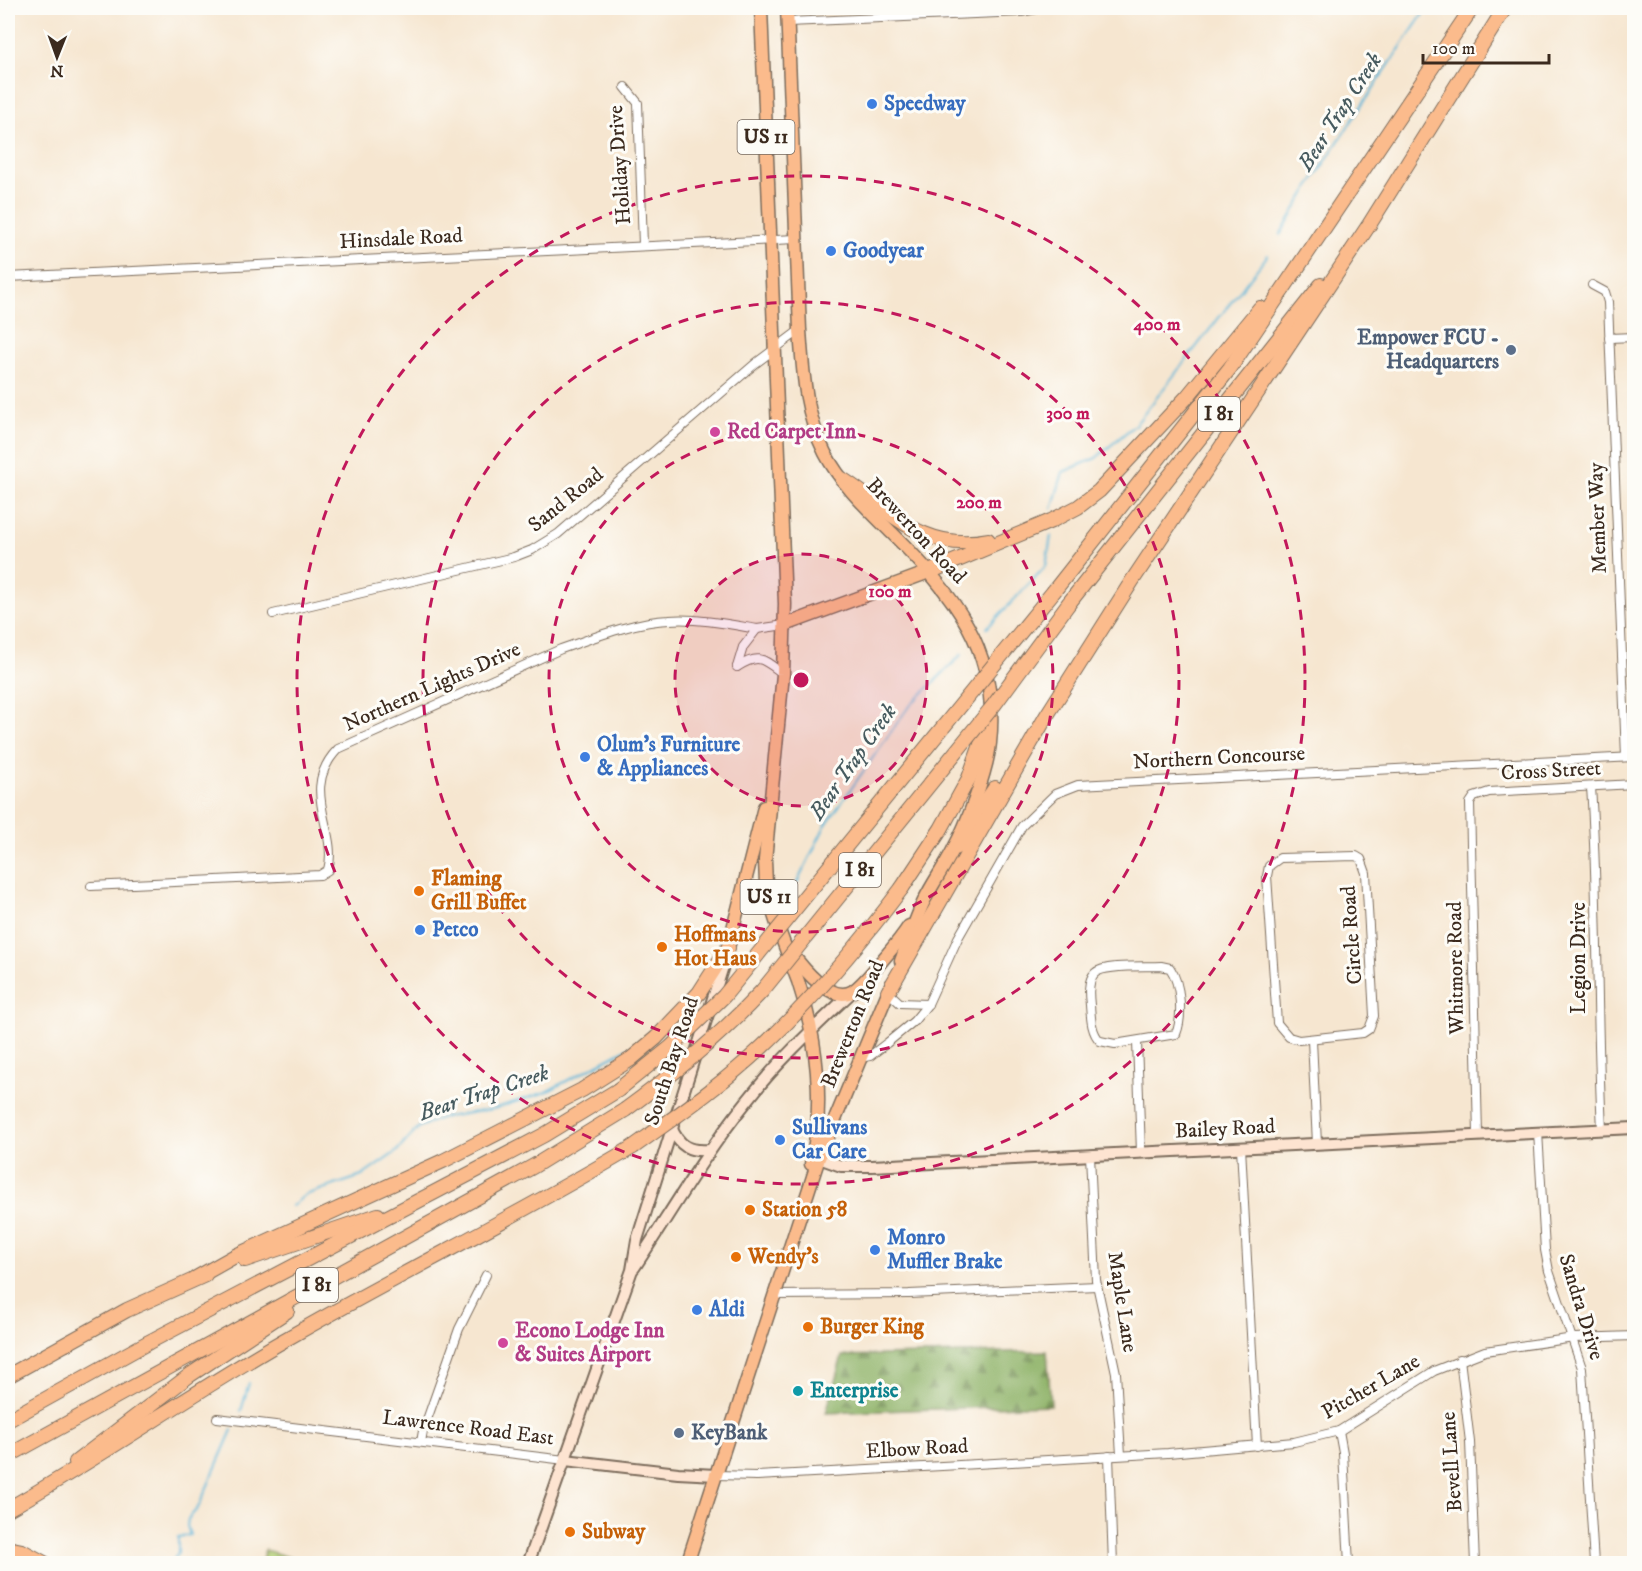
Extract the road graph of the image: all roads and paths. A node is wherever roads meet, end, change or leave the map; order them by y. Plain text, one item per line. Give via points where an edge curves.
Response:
1 (761, 8) edge
2 (787, 8) edge
3 (1042, 8) edge
4 (1472, 8) edge
5 (1505, 8) edge
6 (788, 22) junction
7 (625, 87) dead end
8 (1369, 225) junction
9 (796, 238) junction
10 (770, 240) junction
11 (643, 245) junction
12 (1308, 252) junction
13 (8, 277) edge
14 (1593, 285) dead end
15 (800, 330) junction
16 (1635, 337) edge
17 (1609, 338) junction
18 (774, 350) junction
19 (842, 479) junction
20 (1025, 532) junction
21 (929, 572) junction
22 (273, 615) dead end
23 (785, 625) junction
24 (757, 629) junction
25 (783, 674) junction
26 (1047, 715) junction
27 (990, 719) junction
28 (1630, 757) edge
29 (776, 758) junction
30 (1635, 784) edge
31 (1591, 787) junction
32 (1472, 801) joint
33 (955, 848) junction
34 (90, 886) dead end
35 (924, 901) junction
36 (784, 943) junction
37 (728, 948) junction
38 (852, 992) junction
39 (888, 992) junction
40 (928, 1004) junction
41 (811, 1031) junction
42 (1312, 1040) junction
43 (1137, 1042) junction
44 (860, 1058) junction
45 (671, 1126) junction
46 (1635, 1128) edge
47 (1602, 1129) junction
48 (1538, 1132) junction
49 (1478, 1135) junction
50 (816, 1143) junction
51 (1317, 1144) junction
52 (1242, 1147) junction
53 (710, 1150) junction
54 (1141, 1152) junction
55 (1090, 1155) junction
56 (819, 1158) junction
57 (419, 1200) junction
58 (796, 1227) junction
59 (359, 1262) junction
60 (632, 1270) junction
61 (486, 1275) dead end
62 (196, 1278) junction
63 (1097, 1286) junction
64 (774, 1295) junction
65 (1635, 1336) edge
66 (1574, 1338) junction
67 (1460, 1359) junction
68 (8, 1376) edge
69 (217, 1418) dead end
70 (8, 1420) edge
71 (1339, 1431) junction
72 (421, 1442) junction
73 (1257, 1446) junction
74 (1121, 1455) junction
75 (8, 1456) edge
76 (1109, 1456) junction
77 (565, 1460) junction
78 (716, 1475) junction
79 (8, 1504) edge
80 (8, 1509) edge
81 (8, 1548) edge
82 (46, 1563) edge
83 (528, 1563) edge
84 (687, 1563) edge
85 (1113, 1563) edge
86 (1349, 1563) edge
87 (1475, 1563) edge
88 (1593, 1563) edge

1 - 10 main road, Brewerton Road / US 11
2 - 6 main road, Brewerton Road / US 11
3 - 6 street
4 - 12 highway, I 81
5 - 8 highway, I 81
6 - 9 main road, Brewerton Road / US 11
7 - 11 street, Holiday Drive via 638,103
8 - 26 highway
8 - 59 highway, I 81, bridge via 1069,603 994,705 731,1025 625,1110 534,1166
9 - 10 street, Hinsdale Road
9 - 15 main road, Brewerton Road / US 11
10 - 11 street, Hinsdale Road
10 - 18 main road, Brewerton Road / US 11
11 - 13 street, Hinsdale Road
12 - 20 highway via 1187,397 1099,492 1078,507
12 - 57 highway, I 81, bridge via 1230,368 724,996 670,1048 618,1090 544,1135
14 - 17 street, Member Way via 1605,292
15 - 18 street, Sand Road
15 - 19 main road, Brewerton Road / US 11 via 803,384 812,422
16 - 17 street
17 - 28 street, Member Way
18 - 22 street, Sand Road via 558,534 532,550
18 - 23 main road, Brewerton Road / US 11
19 - 20 highway via 909,528 948,542 972,543
19 - 21 main road, Brewerton Road / US 11
20 - 21 highway
21 - 23 main road
21 - 27 main road, Brewerton Road / US 11 via 951,597 971,632 985,672
23 - 24 street, Northern Lights Drive
23 - 25 main road, Brewerton Road / US 11
24 - 25 street via 743,647 737,668 750,659 760,658
24 - 34 street, Northern Lights Drive via 667,620 591,639 338,749 322,776 330,857 328,870 320,875
25 - 29 main road, Brewerton Road / US 11
26 - 33 highway
26 - 39 highway
27 - 33 main road, Brewerton Road / US 11 via 990,744 981,779
27 - 80 highway, bridge via 969,778 902,888 862,941 764,1046 717,1086 633,1147 560,1191 295,1334 82,1468
28 - 40 street, Northern Concourse via 1078,785 1055,794 1022,826 959,937
29 - 36 main road, Brewerton Road / US 11 via 766,868 769,899
29 - 37 main road, South Bay Road
30 - 31 street, Cross Street
31 - 32 street, Cross Street via 1489,792
31 - 47 street, Legion Drive via 1599,920 1597,1018
32 - 49 street, Whitmore Road via 1469,818
33 - 35 main road, Brewerton Road / US 11
35 - 38 main road, South Bay Road via 903,935
35 - 39 main road, Brewerton Road / US 11
36 - 38 main road via 812,979 826,988
36 - 41 main road, Brewerton Road / US 11
37 - 45 main road, South Bay Road
37 - 62 highway via 699,993 656,1038 582,1090 434,1166 235,1256
38 - 41 main road, South Bay Road
39 - 40 street via 900,1003
39 - 44 main road, Brewerton Road / US 11
40 - 44 street, Northern Concourse via 887,1043 870,1056
41 - 50 main road, Brewerton Road / US 11 via 818,1092
41 - 53 main road, South Bay Road via 767,1076
42 - 42 street, Circle Road via 1289,1037 1276,1023 1269,866 1280,858 1356,856 1366,873 1374,1016 1370,1029 1363,1033
42 - 51 street
43 - 43 street via 1105,1044 1096,1037 1090,981 1095,973 1106,969 1170,968 1179,1000 1176,1034
43 - 54 street
44 - 56 main road, Brewerton Road / US 11
45 - 53 main road via 682,1146
45 - 60 main road, South Bay Road via 637,1240
46 - 47 main road, Bailey Road
47 - 48 main road, Bailey Road
48 - 49 main road, Bailey Road
48 - 66 street, Sandra Drive via 1545,1250
49 - 51 main road, Bailey Road
50 - 56 main road
50 - 58 main road, Brewerton Road / US 11
51 - 52 main road, Bailey Road
52 - 54 main road, Bailey Road
52 - 73 street
53 - 60 main road, South Bay Road
54 - 55 main road, Bailey Road
55 - 56 main road, Bailey Road via 872,1166 841,1166
55 - 63 street, Maple Lane
56 - 58 main road, Brewerton Road / US 11
57 - 62 highway
57 - 70 highway, I 81
58 - 64 main road, Brewerton Road / US 11
59 - 75 highway, I 81
59 - 79 highway via 190,1375 62,1471
60 - 77 main road, South Bay Road
61 - 72 street via 447,1357
62 - 68 highway via 127,1310
63 - 64 street
63 - 74 street, Maple Lane via 1116,1373
64 - 78 main road, Brewerton Road / US 11
65 - 66 street, Pitcher Lane
66 - 67 street, Pitcher Lane via 1509,1346
66 - 88 street, Sandra Drive via 1585,1396
67 - 71 street, Pitcher Lane
67 - 87 street, Bevell Lane via 1470,1442
69 - 72 street, Lawrence Road East
71 - 73 street, Pitcher Lane
71 - 86 street
72 - 77 street, Lawrence Road East
73 - 74 street, Pitcher Lane
74 - 76 street, Elbow Road
76 - 78 street, Elbow Road
76 - 85 street
77 - 78 main road, Lawrence Road East
77 - 83 main road, South Bay Road
78 - 84 main road, Brewerton Road / US 11
81 - 82 highway

